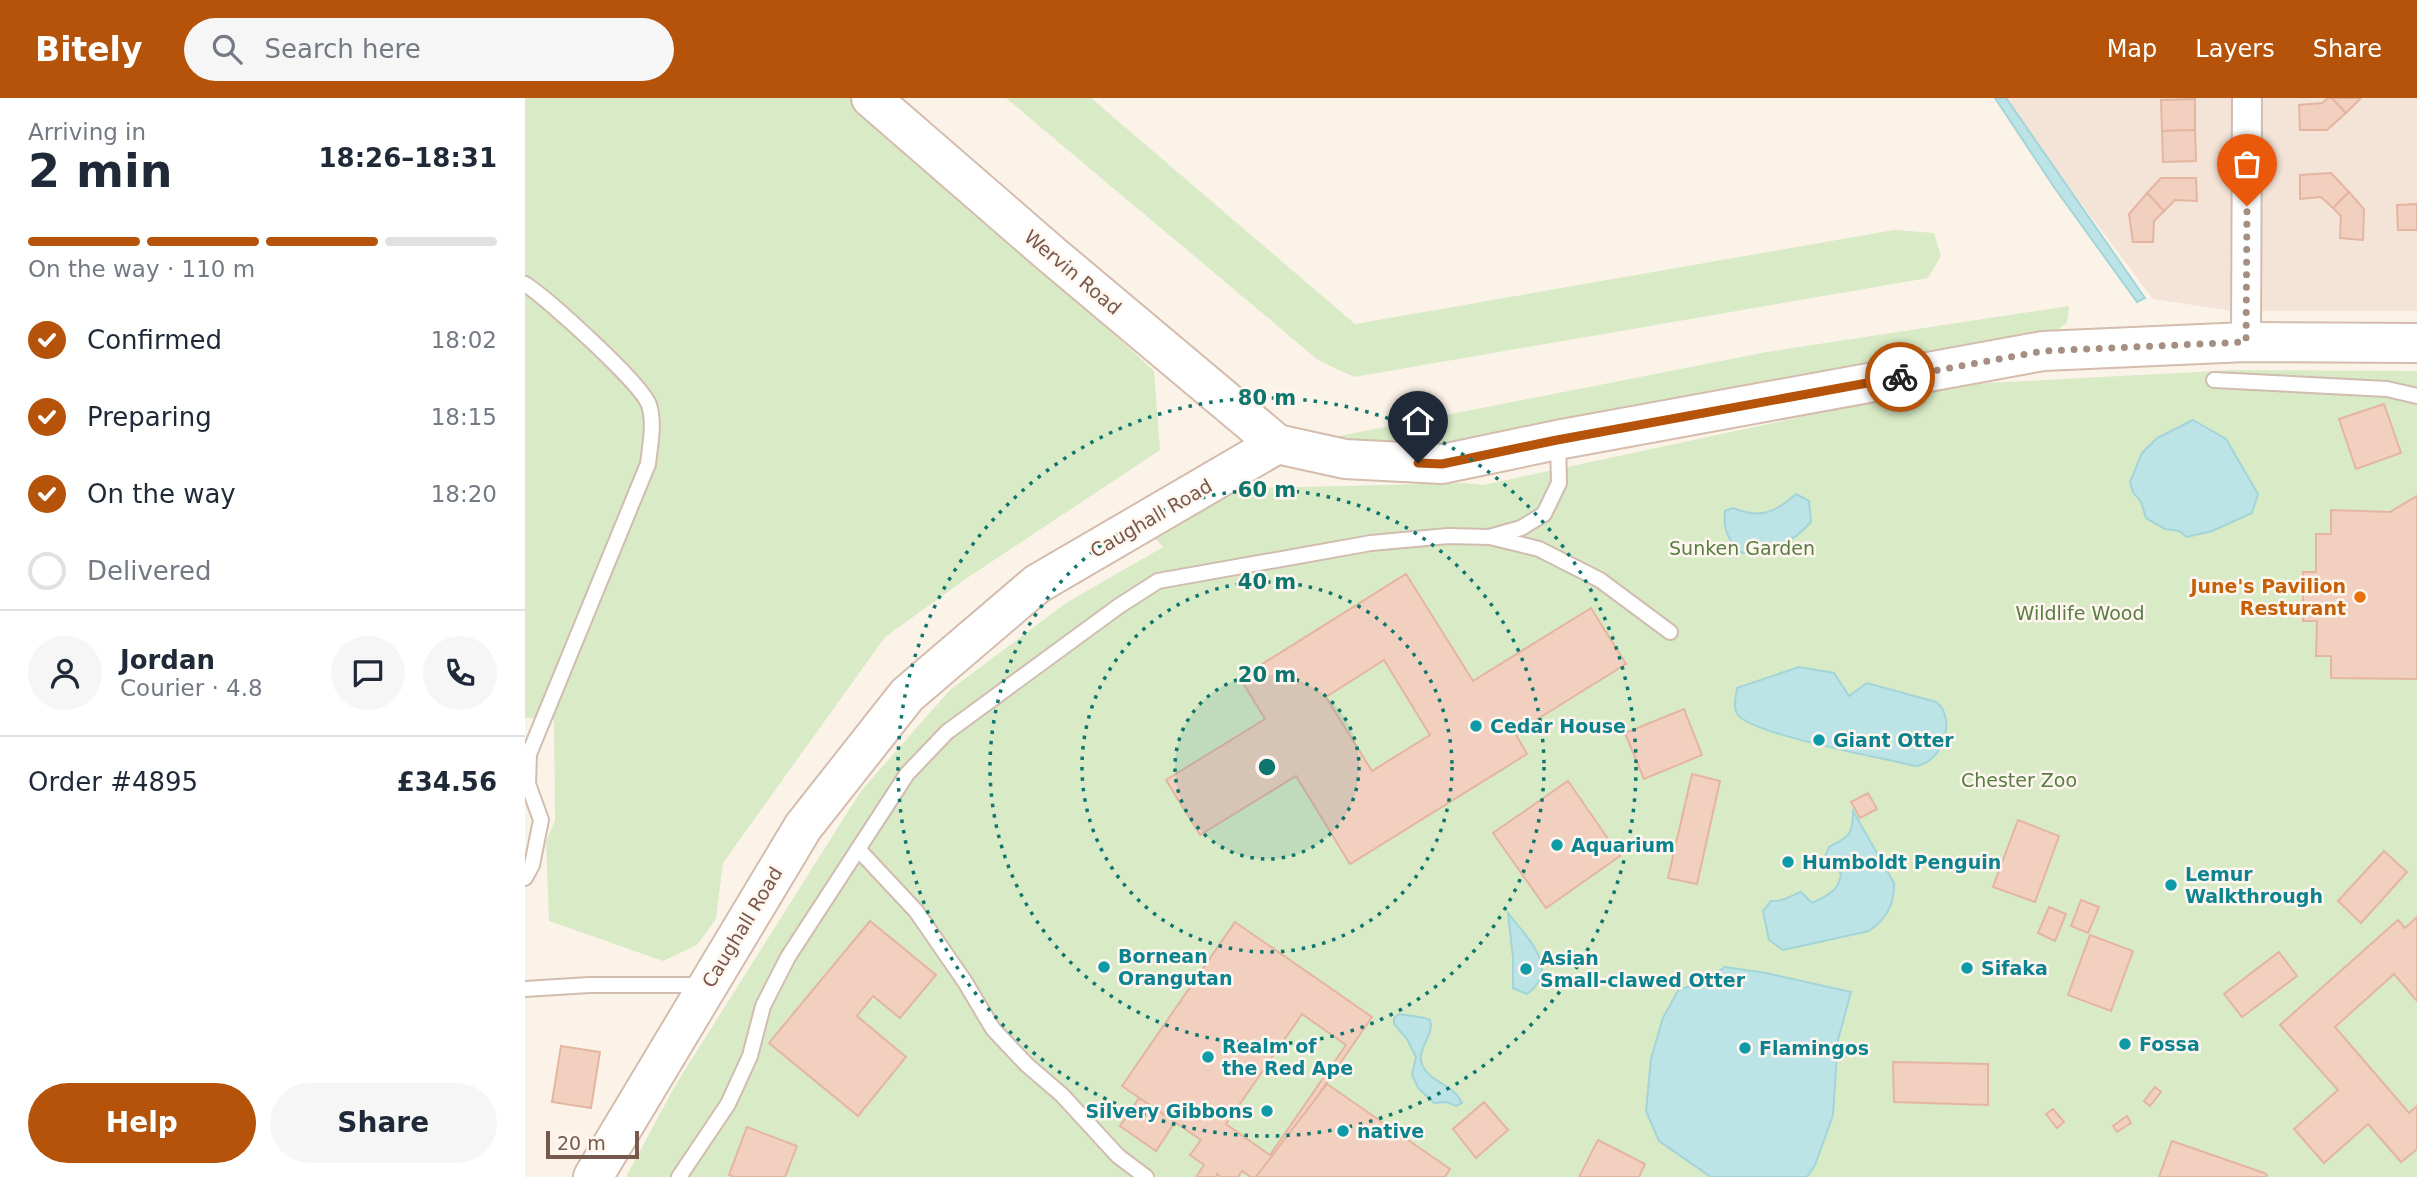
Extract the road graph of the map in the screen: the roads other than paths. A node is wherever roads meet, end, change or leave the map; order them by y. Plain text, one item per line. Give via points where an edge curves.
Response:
1 (871, 98) edge
2 (2247, 98) edge
3 (525, 284) edge
4 (2246, 342) junction
5 (2417, 343) edge
6 (2214, 380) dead end
7 (2417, 396) edge
8 (1557, 440) junction
9 (1277, 444) junction
10 (1489, 537) junction
11 (1670, 632) dead end
12 (858, 849) junction
13 (525, 878) edge
14 (708, 985) junction
15 (525, 989) edge
16 (593, 1177) edge
17 (679, 1177) edge
18 (1146, 1177) edge

1 - 9 street, Wervin Road
2 - 4 street
3 - 13 lane via 614,362 649,403 652,429 647,464 529,754 528,784 541,820 533,865
4 - 5 street
4 - 8 street via 2043,351
6 - 7 lane via 2387,388
8 - 9 street via 1442,464 1345,459
8 - 10 lane via 1559,483 1544,514 1521,528
9 - 14 street, Caughall Road via 1037,584 907,695 803,827
10 - 11 lane via 1539,549 1600,580
10 - 12 lane via 1371,543 1158,581 947,732 907,774
12 - 17 lane via 788,957 763,1006 750,1056 728,1104
12 - 18 lane via 916,911 993,1029 1118,1156
14 - 15 lane
14 - 16 street, Caughall Road

